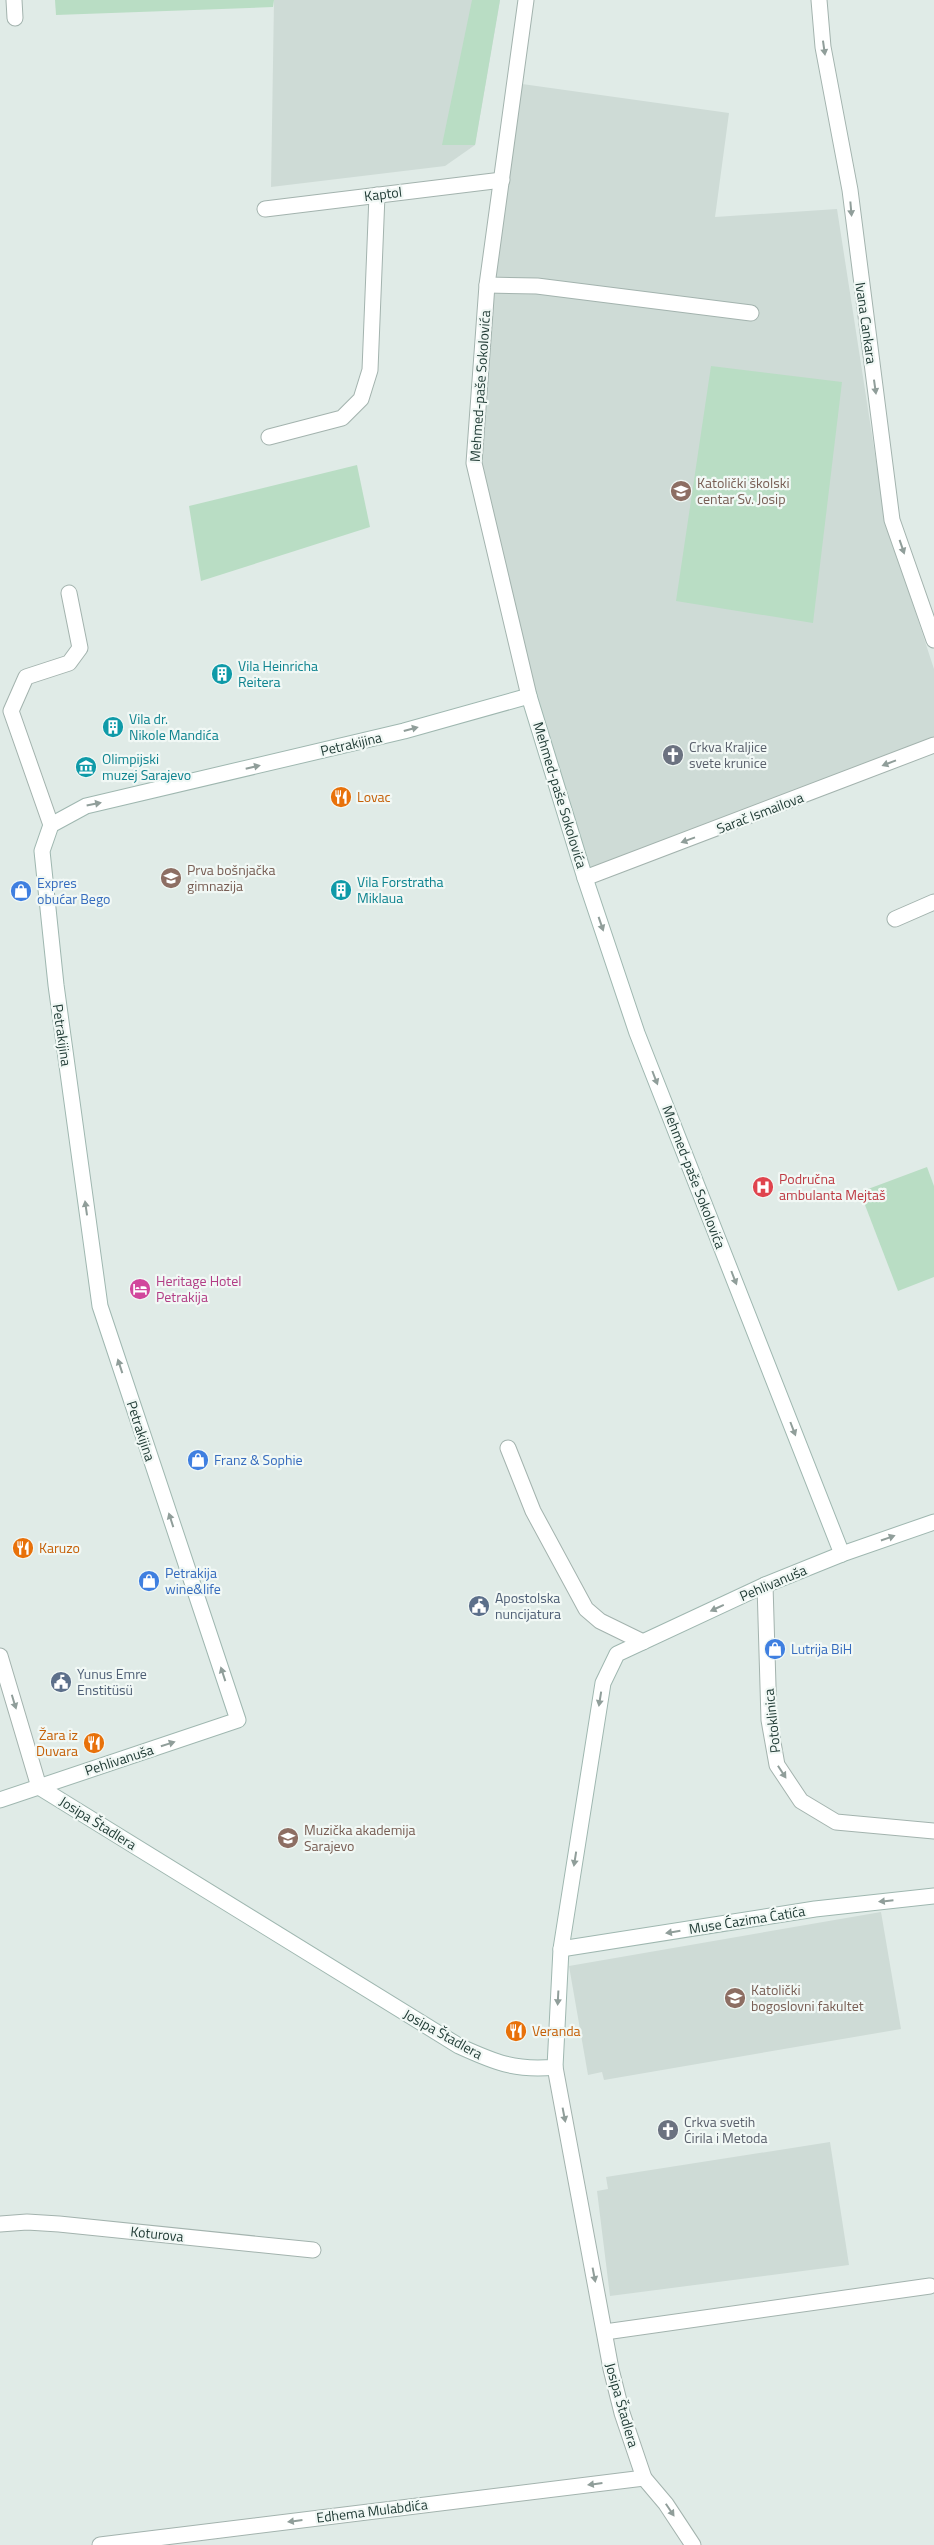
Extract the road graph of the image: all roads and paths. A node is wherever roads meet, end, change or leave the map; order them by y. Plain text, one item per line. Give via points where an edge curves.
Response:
1 (14, 0) edge
2 (526, 0) edge
3 (819, 0) edge
4 (15, 18) dead end
5 (502, 180) junction
6 (377, 195) junction
7 (265, 209) dead end
8 (487, 285) junction
9 (752, 313) dead end
10 (269, 437) dead end
11 (68, 594) dead end
12 (934, 640) edge
13 (529, 696) junction
14 (934, 745) edge
15 (50, 825) junction
16 (585, 878) junction
17 (934, 902) edge
18 (896, 920) dead end
19 (508, 1448) dead end
20 (934, 1522) edge
21 (842, 1554) junction
22 (765, 1586) junction
23 (643, 1642) junction
24 (0, 1656) edge
25 (238, 1720) joint
26 (39, 1787) junction
27 (0, 1800) edge
28 (934, 1831) edge
29 (934, 1896) edge
30 (561, 1949) junction
31 (555, 2067) junction
32 (0, 2224) edge
33 (313, 2250) dead end
34 (930, 2286) dead end
35 (605, 2332) junction
36 (644, 2478) junction
37 (100, 2545) edge
38 (693, 2545) edge

1 - 4 street
2 - 5 street, Mehmed-paše Sokolovića
3 -> 12 street, Ivana Cankara via 823,47 850,190 892,520
5 - 6 street, Kaptol
5 - 8 street, Mehmed-paše Sokolovića
6 - 7 street, Kaptol
6 - 10 street via 370,370 361,399 342,418
8 - 9 street via 537,286
8 - 13 street, Mehmed-paše Sokolovića via 474,463
11 - 15 street via 80,648 69,663 26,676 11,710
15 -> 13 street, Petrakijina via 86,806 404,731
13 - 16 street, Mehmed-paše Sokolovića
14 -> 16 street, Sarač Ismailova
25 -> 15 street, Petrakijina via 100,1306 56,985 42,851
16 -> 21 street, Mehmed-paše Sokolovića via 637,1033
17 - 18 street
19 - 23 street via 533,1511 586,1609 600,1622
21 -> 20 street, Pehlivanuša
21 - 22 street, Pehlivanuša
22 -> 23 street, Pehlivanuša
22 -> 28 street, Potoklinica via 769,1720 777,1765 801,1801 836,1822
23 -> 30 street, Pehlivanuša via 617,1654 603,1682
24 -> 26 street
26 -> 25 street, Pehlivanuša
26 - 27 street, Pehlivanuša
26 - 31 street, Josipa Štadlera via 459,2046 504,2064 530,2070
29 -> 30 street, Muse Ćazima Ćatića via 815,1909
30 -> 31 street
31 -> 35 street, Josipa Štadlera
32 - 33 street, Koturova via 59,2224
34 - 35 street
35 - 36 street, Josipa Štadlera via 610,2368 622,2413
36 -> 37 street, Edhema Mulabdića
36 -> 38 street, Josipa Štadlera

